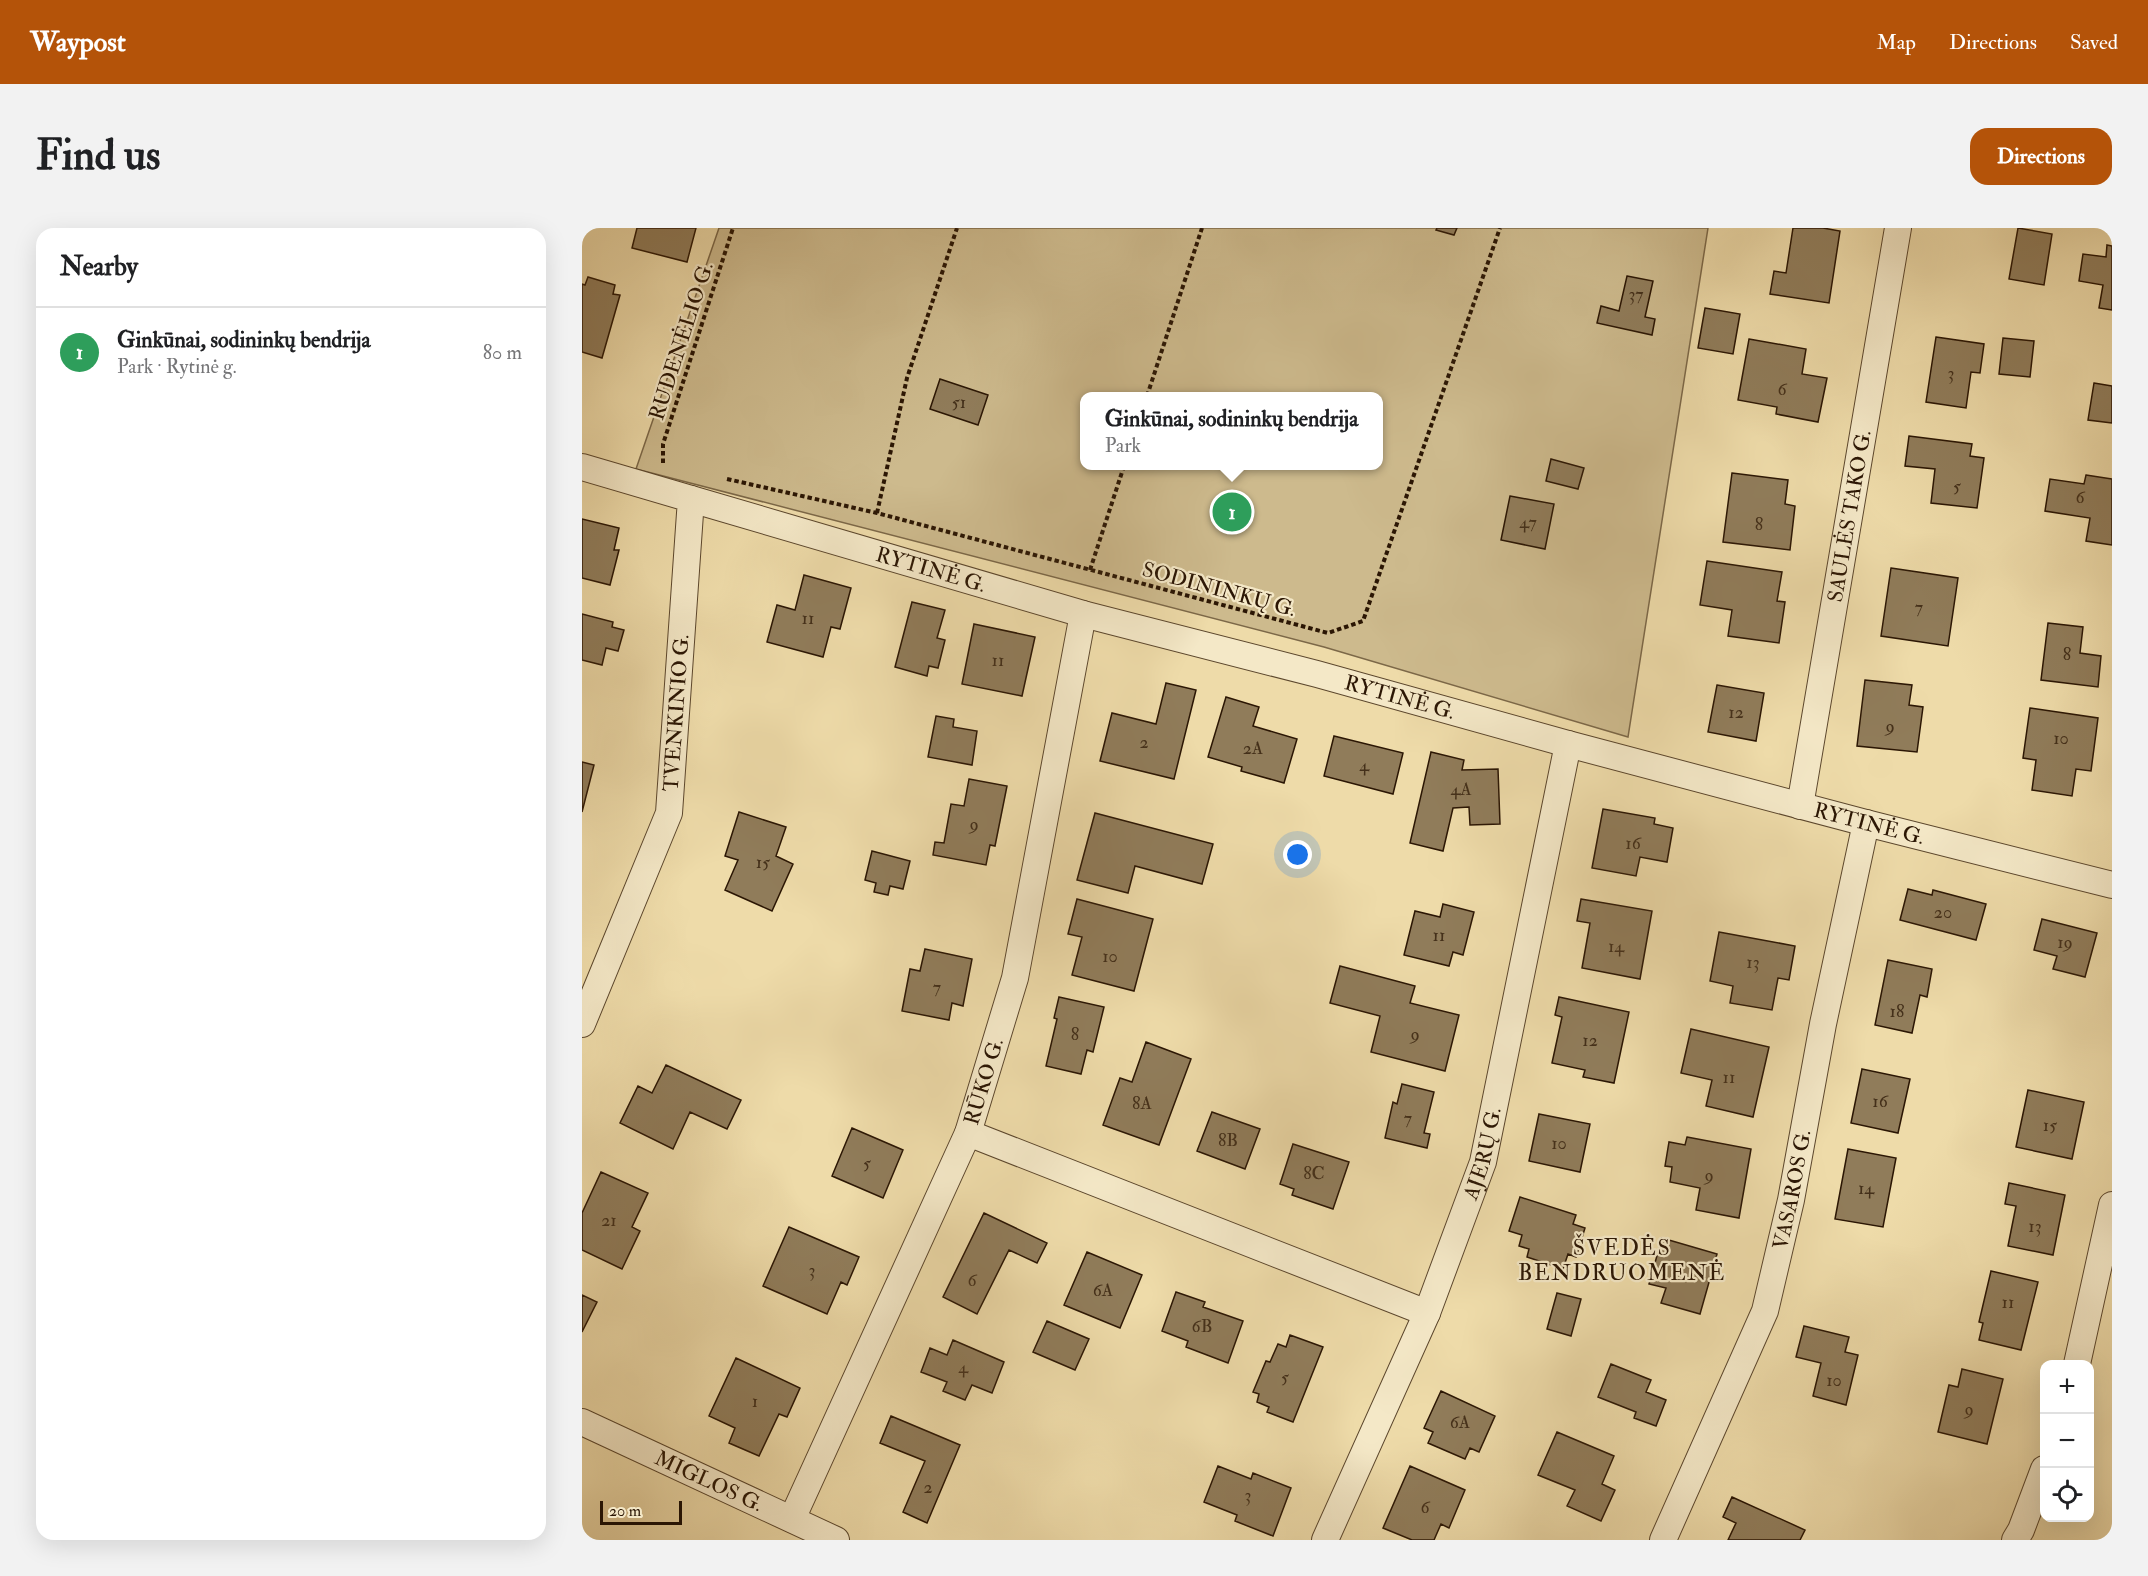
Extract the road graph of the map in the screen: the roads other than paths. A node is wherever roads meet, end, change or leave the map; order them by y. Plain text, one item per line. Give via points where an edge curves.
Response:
1 (1898, 228) edge
2 (582, 467) edge
3 (692, 499) junction
4 (1083, 614) junction
5 (1568, 744) junction
6 (1800, 806) junction
7 (1866, 823) junction
8 (2112, 885) edge
9 (582, 1024) edge
10 (968, 1132) junction
11 (2112, 1205) edge
12 (1427, 1313) junction
13 (2078, 1360) edge
14 (582, 1422) edge
15 (2040, 1479) edge
16 (792, 1519) junction
17 (836, 1540) edge
18 (1325, 1540) edge
19 (1663, 1540) edge
20 (2015, 1540) edge

1 - 6 street, SAULĖS TAKO G.
2 - 3 street
3 - 4 street, RYTINĖ G.
3 - 9 street, TVENKINIO G. via 669,813
4 - 5 street, RYTINĖ G.
4 - 10 street, RŪKO G. via 1015,978
5 - 6 street, RYTINĖ G.
5 - 12 street, AJERŲ G. via 1483,1162
6 - 7 street, RYTINĖ G.
7 - 8 street, RYTINĖ G.
7 - 19 street, VASAROS G. via 1765,1311
10 - 12 street
10 - 16 street, RŪKO G.
11 - 13 street
12 - 18 street, AJERŲ G.
14 - 16 street, MIGLOS G.
15 - 20 street
16 - 17 street, MIGLOS G.

